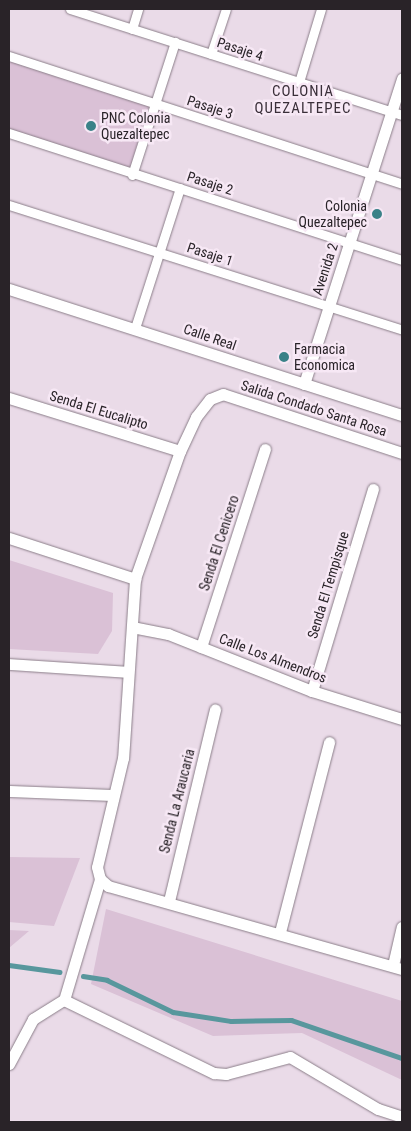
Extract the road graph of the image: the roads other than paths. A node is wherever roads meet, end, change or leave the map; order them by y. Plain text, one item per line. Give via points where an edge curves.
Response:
1 (70, 9) edge
2 (138, 9) edge
3 (226, 9) edge
4 (321, 9) edge
5 (132, 29) junction
6 (175, 42) junction
7 (211, 54) junction
8 (9, 56) edge
9 (402, 78) edge
10 (298, 82) junction
11 (155, 104) junction
12 (397, 114) edge
13 (9, 133) edge
14 (132, 174) junction
15 (371, 174) junction
16 (402, 184) edge
17 (180, 188) junction
18 (9, 205) edge
19 (349, 243) junction
20 (160, 252) junction
21 (402, 260) edge
22 (9, 289) edge
23 (329, 306) junction
24 (135, 328) junction
25 (402, 330) edge
26 (304, 384) junction
27 (9, 398) edge
28 (402, 415) edge
29 (265, 449) dead end
30 (180, 451) junction
31 (402, 452) edge
32 (373, 489) dead end
33 (9, 538) edge
34 (135, 579) junction
35 (132, 627) junction
36 (201, 647) junction
37 (9, 664) edge
38 (128, 672) junction
39 (312, 690) junction
40 (215, 709) dead end
41 (402, 719) edge
42 (329, 742) dead end
43 (9, 791) edge
44 (113, 794) junction
45 (100, 879) junction
46 (169, 901) junction
47 (402, 927) edge
48 (280, 932) junction
49 (397, 967) edge
50 (64, 1000) junction
51 (9, 1064) edge
52 (402, 1117) edge

1 - 5 street, Pasaje 4
2 - 5 street
3 - 7 street
4 - 10 street
5 - 6 street, Pasaje 4
6 - 7 street, Pasaje 4
6 - 11 street
7 - 10 street, Pasaje 4
8 - 11 street, Pasaje 3
9 - 12 street, Avenida 2
10 - 12 street, Pasaje 4
11 - 14 street
11 - 15 street, Pasaje 3
12 - 15 street, Avenida 2
13 - 14 street, Pasaje 2
14 - 17 street, Pasaje 2
15 - 16 street, Pasaje 3
15 - 19 street, Avenida 2
17 - 19 street, Pasaje 2
17 - 20 street
18 - 20 street, Pasaje 1
19 - 21 street, Pasaje 2
19 - 23 street, Avenida 2
20 - 23 street, Pasaje 1
20 - 24 street
22 - 24 street, Calle Real
23 - 25 street, Pasaje 1
23 - 26 street, Avenida 2
24 - 26 street, Calle Real
26 - 28 street, Calle Real
27 - 30 street, Senda El Eucalipto
29 - 36 street, Senda El Cenicero
30 - 31 street, Salida Condado Santa Rosa via 196,417 210,399 223,394
30 - 34 street, Salida Condado Santa Rosa
32 - 39 street, Senda El Tempisque
33 - 34 street
34 - 35 street, Salida Condado Santa Rosa
35 - 36 street, Calle Los Almendros via 168,634
35 - 38 street, Salida Condado Santa Rosa
36 - 39 street, Calle Los Almendros
37 - 38 street
38 - 44 street, Salida Condado Santa Rosa via 123,758
39 - 41 street, Calle Los Almendros
40 - 46 street, Senda La Araucaria
42 - 48 street
43 - 44 street
44 - 45 street, Salida Condado Santa Rosa via 97,867
45 - 46 street via 108,886
45 - 50 street, Salida Condado Santa Rosa
46 - 48 street
47 - 49 street
48 - 49 street
50 - 51 street via 33,1019
50 - 52 street via 214,1073 226,1074 290,1057 378,1109

